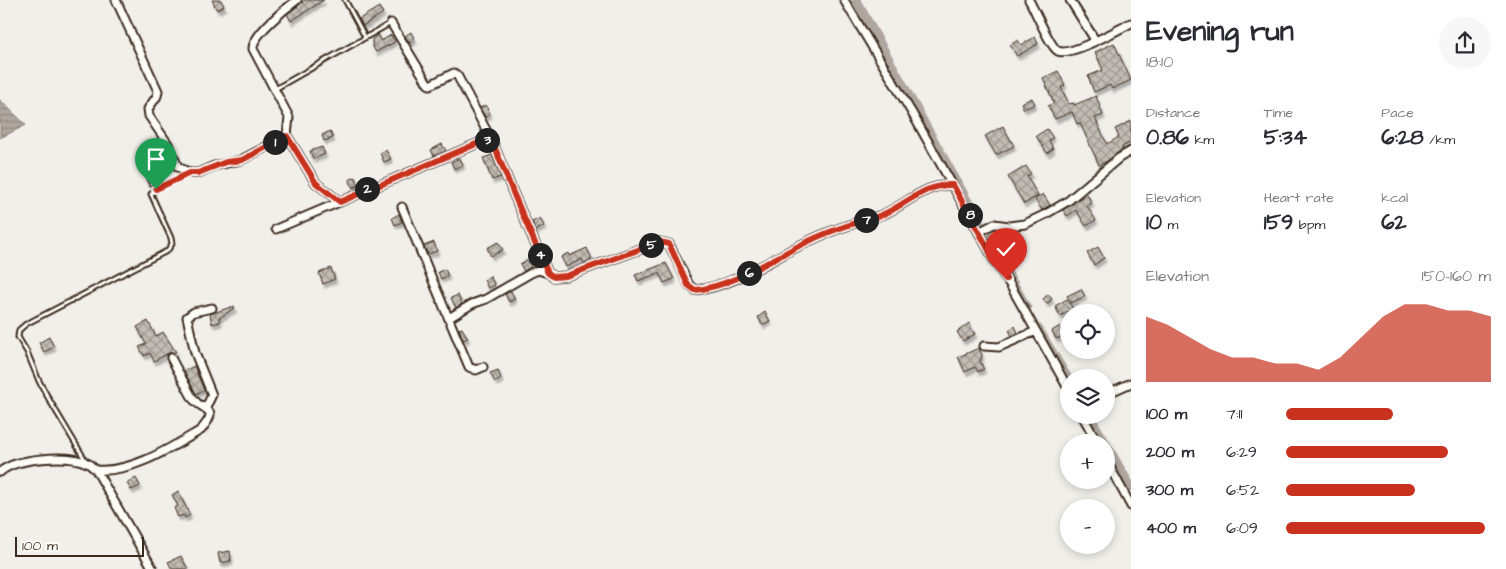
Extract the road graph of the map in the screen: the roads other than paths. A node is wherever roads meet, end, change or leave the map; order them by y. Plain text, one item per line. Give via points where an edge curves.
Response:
1 (116, 0) edge
2 (297, 0) edge
3 (345, 0) edge
4 (844, 0) edge
5 (1030, 0) edge
6 (1070, 0) edge
7 (391, 23) joint
8 (1131, 23) edge
9 (366, 37) junction
10 (1095, 40) junction
11 (274, 90) junction
12 (287, 136) junction
13 (493, 143) junction
14 (1131, 151) edge
15 (190, 173) junction
16 (953, 185) junction
17 (340, 202) junction
18 (402, 207) dead end
19 (276, 229) dead end
20 (984, 230) junction
21 (548, 273) junction
22 (212, 308) dead end
23 (448, 318) junction
24 (1036, 331) junction
25 (984, 346) dead end
26 (170, 358) dead end
27 (483, 366) dead end
28 (1060, 374) edge
29 (1131, 382) edge
30 (1115, 390) edge
31 (206, 407) junction
32 (88, 463) junction
33 (96, 470) junction
34 (0, 472) edge
35 (1115, 477) edge
36 (1131, 506) edge
37 (154, 569) edge

1 - 15 street via 158,91 148,109 149,116 168,144 178,167
2 - 11 street via 271,22 252,46
3 - 9 lane
4 - 16 street
5 - 10 street via 1058,51 1071,51
6 - 10 street
7 - 9 lane
7 - 13 street via 428,84 456,73
8 - 10 street
9 - 11 lane
11 - 12 street via 290,118
12 - 15 street via 242,160
12 - 17 street via 316,183
13 - 17 street via 489,140 481,142
13 - 21 street
14 - 20 street via 1046,214 1018,226 998,224
15 - 32 lane via 151,194 171,238 172,244 167,250 18,330 18,338 39,381
16 - 20 street
16 - 21 street via 936,186 918,193 885,213 833,230 746,274 703,290 695,290 688,285 669,244 660,242 566,276 554,277
17 - 19 street
18 - 23 street
20 - 24 street via 995,261
21 - 23 street via 538,270 531,273
22 - 31 street via 187,317 195,353 212,395
23 - 27 street via 469,367 476,370
24 - 25 street via 999,347
24 - 28 street
26 - 31 street via 193,399
29 - 30 street
31 - 33 street via 210,418 201,430 126,468
32 - 33 street
32 - 34 street via 64,458 22,462
33 - 37 street
35 - 36 street

